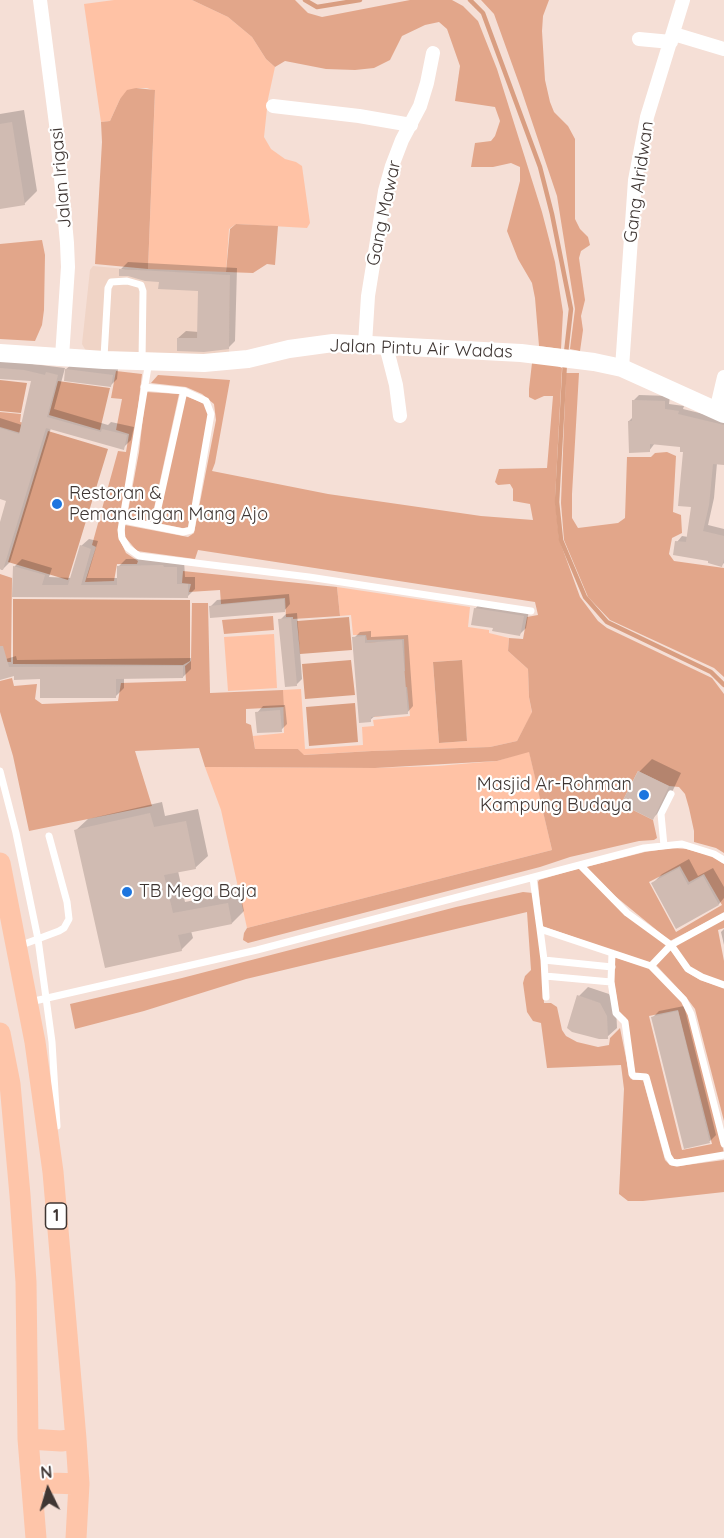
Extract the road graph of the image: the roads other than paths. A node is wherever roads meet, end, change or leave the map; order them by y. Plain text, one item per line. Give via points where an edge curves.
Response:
1 (40, 0) edge
2 (683, 0) edge
3 (672, 38) junction
4 (639, 39) dead end
5 (724, 49) edge
6 (433, 53) dead end
7 (273, 106) dead end
8 (411, 124) junction
9 (365, 344) junction
10 (386, 346) junction
11 (0, 353) edge
12 (62, 357) junction
13 (104, 360) junction
14 (145, 361) junction
15 (622, 368) junction
16 (724, 376) edge
17 (144, 387) junction
18 (184, 391) junction
19 (720, 412) edge
20 (400, 416) dead end
21 (123, 520) junction
22 (154, 526) junction
23 (531, 611) dead end
24 (0, 771) edge
25 (671, 794) dead end
26 (49, 836) dead end
27 (664, 846) junction
28 (724, 860) edge
29 (0, 863) edge
30 (580, 865) junction
31 (533, 878) junction
32 (724, 916) edge
33 (540, 929) junction
34 (38, 939) junction
35 (671, 945) junction
36 (17, 946) junction
37 (612, 953) junction
38 (544, 960) junction
39 (651, 966) junction
40 (612, 967) junction
41 (545, 976) junction
42 (611, 982) junction
43 (724, 985) edge
44 (546, 998) dead end
45 (37, 1001) junction
46 (0, 1033) edge
47 (4, 1114) dead end
48 (724, 1144) edge
49 (724, 1155) edge
50 (20, 1195) junction
51 (28, 1439) junction
52 (76, 1439) junction
53 (31, 1478) junction
54 (79, 1484) junction
55 (36, 1538) edge
56 (76, 1538) edge

1 - 12 street, Jalan Irigasi via 67,243
2 - 3 street, Gang Alridwan
3 - 4 street
3 - 5 street
3 - 15 street, Gang Alridwan via 647,117 636,180
6 - 8 street, Gang Mawar via 427,83
7 - 8 street
8 - 9 street, Gang Mawar via 392,166 383,200
9 - 10 main road, Jalan Pintu Air Wadas
9 - 14 main road, Jalan Pintu Air Wadas via 325,344 204,363
10 - 15 main road, Jalan Pintu Air Wadas via 556,356
10 - 20 street
11 - 12 main road, Jalan Pintu Air Wadas
12 - 13 main road, Jalan Pintu Air Wadas
13 - 14 main road, Jalan Pintu Air Wadas
13 - 14 lane via 108,288 111,282 127,281 141,285 143,291
14 - 17 lane
15 - 19 main road, Jalan Pintu Air Wadas
16 - 19 street
17 - 18 lane
17 - 21 lane
18 - 22 lane
18 - 22 lane via 206,401 212,414 191,530
21 - 22 lane
21 - 23 lane via 122,538 140,556
24 - 34 lane
25 - 27 lane via 661,814
26 - 34 lane via 69,919 64,928
27 - 28 lane via 682,844
27 - 30 lane
29 - 36 main road, 1
30 - 31 lane
30 - 35 lane via 627,913
31 - 33 lane
31 - 45 lane via 257,950
32 - 35 lane
33 - 37 lane
33 - 38 lane
34 - 36 lane
34 - 45 lane
35 - 39 lane
35 - 43 lane via 688,969
36 - 45 main road, 1
37 - 39 lane
37 - 40 lane
38 - 40 lane
38 - 41 lane
39 - 48 lane via 676,990 691,1014
40 - 42 lane
41 - 42 lane
41 - 44 lane
42 - 49 lane via 616,1013 625,1022 632,1074 646,1077 670,1161
45 - 52 main road, 1 via 35,1042 52,1172
46 - 50 main road, 1 via 10,1084
47 - 50 lane
50 - 51 main road, 1 via 26,1282
51 - 52 main road
51 - 53 main road, 1
52 - 54 main road, 1
53 - 54 main road
53 - 55 main road, 1
54 - 56 main road, 1

